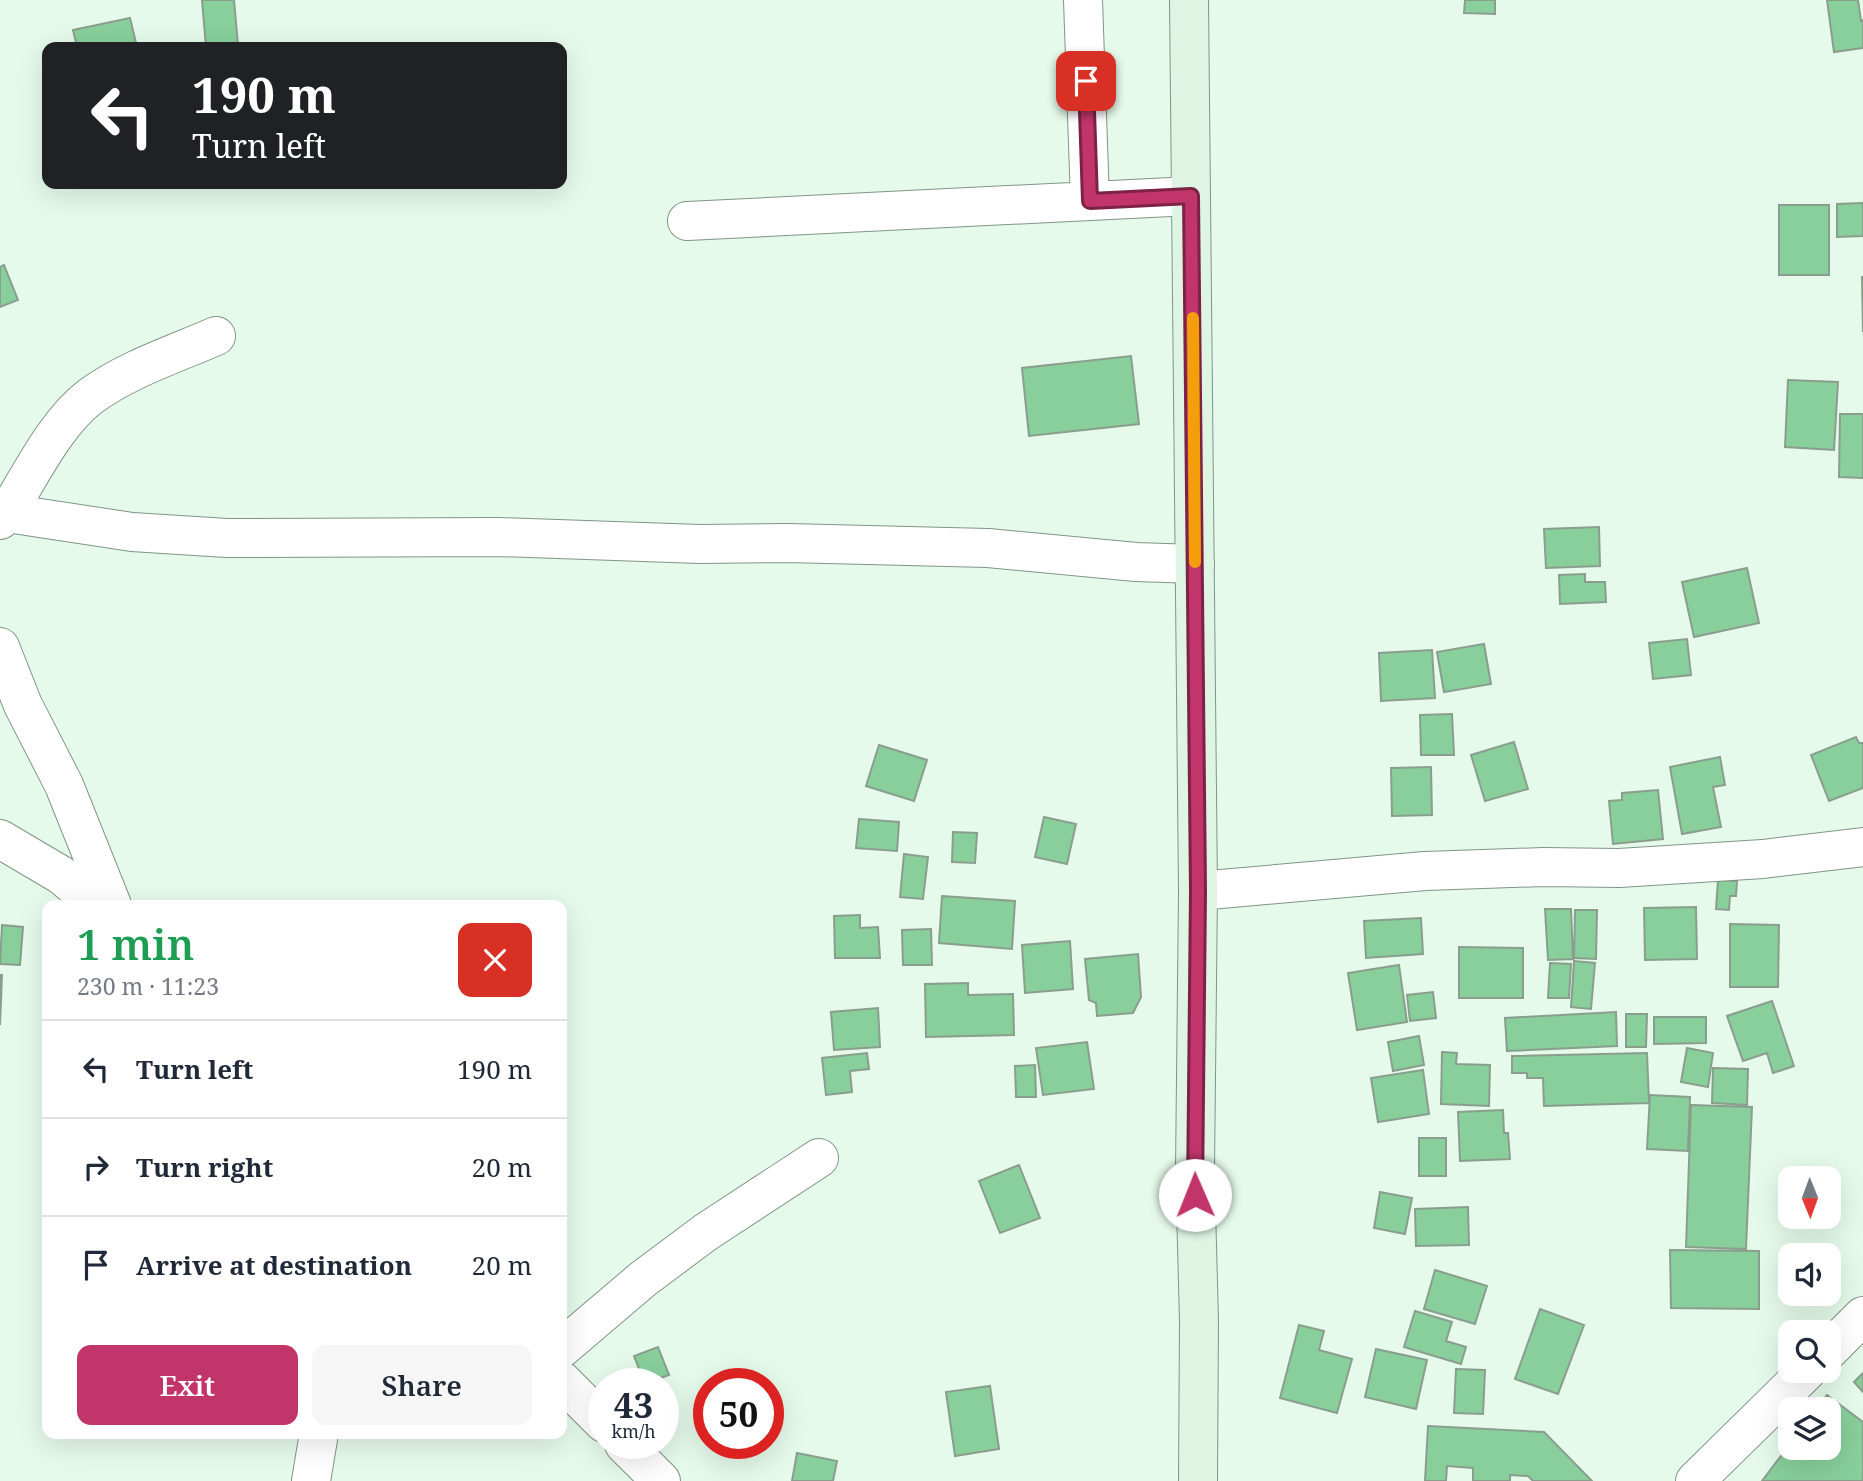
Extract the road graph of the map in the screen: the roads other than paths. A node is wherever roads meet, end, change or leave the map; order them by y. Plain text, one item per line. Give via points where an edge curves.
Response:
1 (1083, 0) edge
2 (1189, 0) edge
3 (1191, 196) junction
4 (1090, 201) junction
5 (687, 221) dead end
6 (216, 336) dead end
7 (4, 517) edge
8 (1195, 564) junction
9 (0, 647) edge
10 (0, 839) edge
11 (1863, 848) edge
12 (1198, 891) junction
13 (92, 900) edge
14 (110, 900) edge
15 (819, 1158) dead end
16 (1863, 1316) edge
17 (1841, 1338) edge
18 (567, 1344) edge
19 (1795, 1383) edge
20 (567, 1386) edge
21 (588, 1407) edge
22 (318, 1439) edge
23 (639, 1459) edge
24 (311, 1481) edge
25 (661, 1481) edge
26 (1198, 1481) edge
27 (1695, 1481) edge

1 - 4 street
2 - 3 main road
3 - 4 street
3 - 8 main road
4 - 5 street
6 - 7 street via 138,369 90,397 55,434
7 - 8 street via 227,538 486,536 988,548
8 - 12 main road
9 - 14 street via 23,705 64,785
10 - 13 street via 61,875
11 - 12 street via 1619,869 1425,871
12 - 26 main road
15 - 18 street via 706,1232
16 - 17 street
19 - 27 street
20 - 21 street
22 - 24 street
23 - 25 street

